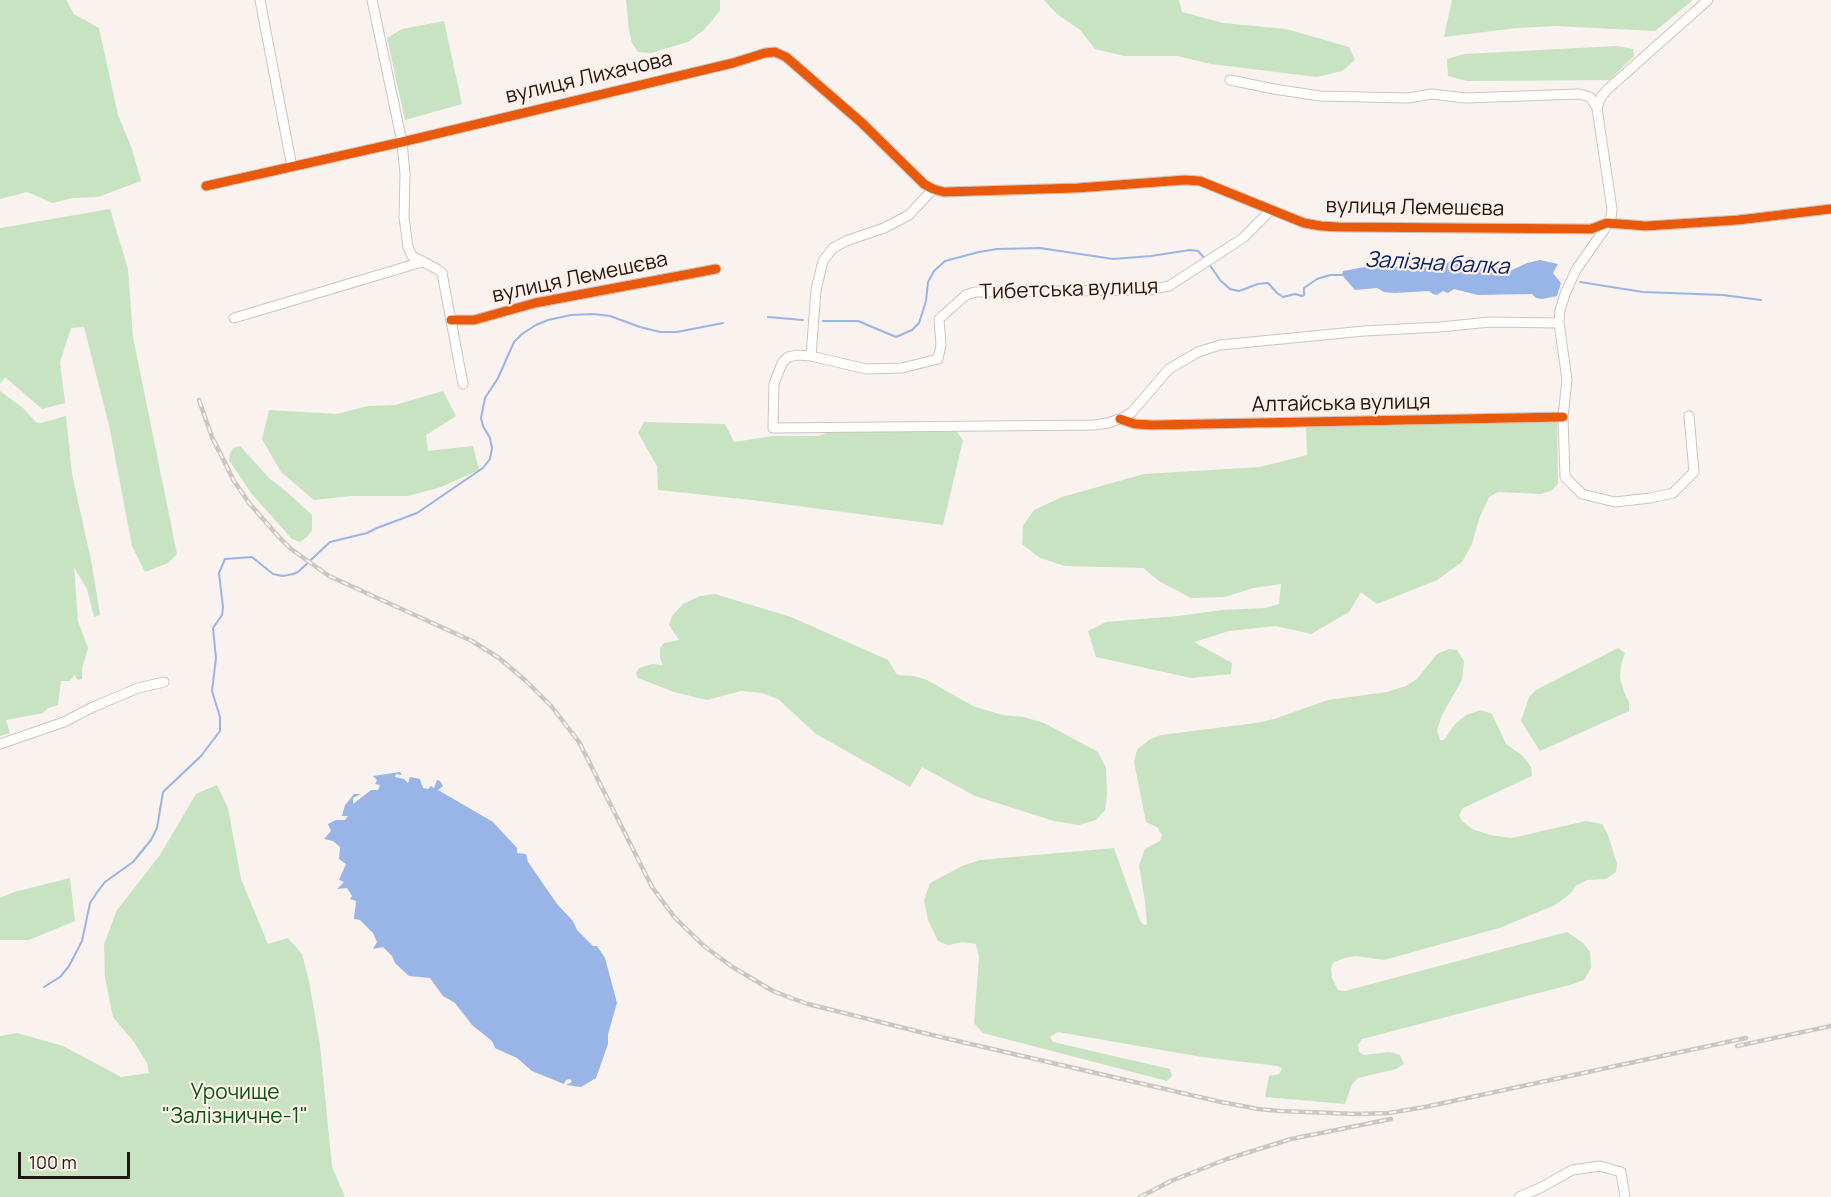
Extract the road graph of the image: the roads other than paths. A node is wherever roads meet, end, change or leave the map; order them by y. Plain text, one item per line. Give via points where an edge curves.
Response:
1 (260, 0) edge
2 (372, 0) edge
3 (1708, 0) edge
4 (1230, 80) dead end
5 (1597, 108) junction
6 (402, 142) junction
7 (292, 167) junction
8 (206, 186) dead end
9 (933, 189) junction
10 (1831, 209) edge
11 (1271, 210) junction
12 (1607, 224) junction
13 (419, 261) junction
14 (716, 268) dead end
15 (234, 318) dead end
16 (451, 320) junction
17 (1559, 323) junction
18 (811, 356) junction
19 (464, 384) dead end
20 (1689, 416) dead end
21 (1563, 417) junction
22 (1120, 419) junction
23 (773, 428) joint
24 (164, 682) dead end
25 (0, 744) edge
26 (1519, 1197) edge
27 (1625, 1197) edge

1 - 7 street
2 - 6 street
3 - 5 street via 1608,89
4 - 5 street via 1320,96 1408,98 1432,94 1465,98 1579,94 1590,97
5 - 12 street via 1612,209
6 - 7 street, вулиця Лихачова
6 - 9 street, вулиця Лихачова via 775,52 845,108
6 - 13 street via 405,230 412,256
7 - 8 street, вулиця Лихачова
9 - 11 street, вулиця Лемешєва via 960,193 1185,180 1200,181
9 - 18 street via 909,215 846,241 833,248 823,261 816,290
10 - 12 street, вулиця Лемешєва via 1738,220 1646,226
11 - 12 street, вулиця Лемешєва via 1304,223 1330,226 1591,229
11 - 18 street, Тибетська вулиця via 1243,238 1169,286 1149,290 975,292 939,319 938,359 902,368 866,369
12 - 17 street via 1576,270 1565,294
13 - 15 street
13 - 16 street via 442,273
14 - 16 street, вулиця Лемешєва via 535,303 474,320
16 - 19 street
17 - 21 street via 1567,380
17 - 22 street, Алтайська вулиця via 1490,322 1220,345 1198,352 1169,369 1132,412
18 - 23 street, Тибетська вулиця via 788,357 782,363 774,384
20 - 21 street via 1694,472 1673,493 1615,502 1582,494 1565,477
21 - 22 street, Алтайська вулиця via 1163,424 1135,424
22 - 23 street, Алтайська вулиця via 1094,425
24 - 25 street via 138,688 64,722
26 - 27 street via 1572,1170 1600,1166 1621,1172

